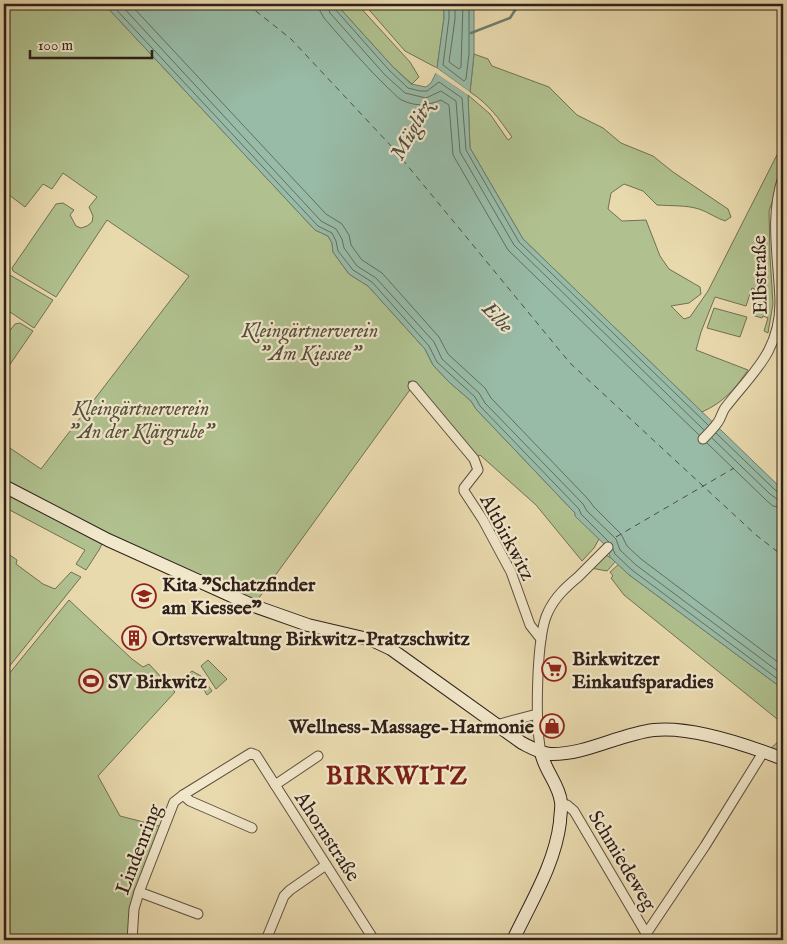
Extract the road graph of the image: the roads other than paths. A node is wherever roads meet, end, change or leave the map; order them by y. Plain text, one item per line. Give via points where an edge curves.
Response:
1 (783, 177) edge
2 (412, 386) dead end
3 (703, 439) dead end
4 (4, 486) edge
5 (608, 547) dead end
6 (541, 639) junction
7 (537, 714) junction
8 (496, 725) junction
9 (251, 752) joint
10 (541, 752) junction
11 (764, 752) junction
12 (318, 756) dead end
13 (783, 759) edge
14 (275, 785) junction
15 (183, 795) junction
16 (562, 803) junction
17 (252, 828) dead end
18 (326, 865) junction
19 (139, 892) junction
20 (198, 914) dead end
21 (646, 938) edge
22 (132, 940) edge
23 (266, 940) edge
24 (374, 940) edge
25 (513, 940) edge

1 - 3 street, Elbstraße via 775,250 780,304 776,335 765,360
2 - 6 street, Altbirkwitz via 474,459 478,470 464,491 511,572 530,625
4 - 8 street via 108,540 254,606 308,625 372,640 391,649
5 - 6 street, Altbirkwitz via 566,586 555,601 547,613
6 - 7 street, Altbirkwitz
7 - 8 street
7 - 10 street, Altbirkwitz
8 - 10 street
9 - 14 street, Ahornstraße
9 - 15 street, Lindenring
10 - 11 street via 573,752 641,732 667,729 720,738
10 - 16 street
11 - 13 street
11 - 21 street
12 - 14 street
14 - 18 street, Ahornstraße
15 - 17 street
15 - 19 street, Lindenring via 174,802
16 - 21 street, Schmiedeweg via 574,811
16 - 25 street via 553,856
18 - 23 street via 286,892
18 - 24 street, Ahornstraße
19 - 20 street
19 - 22 street, Lindenring

